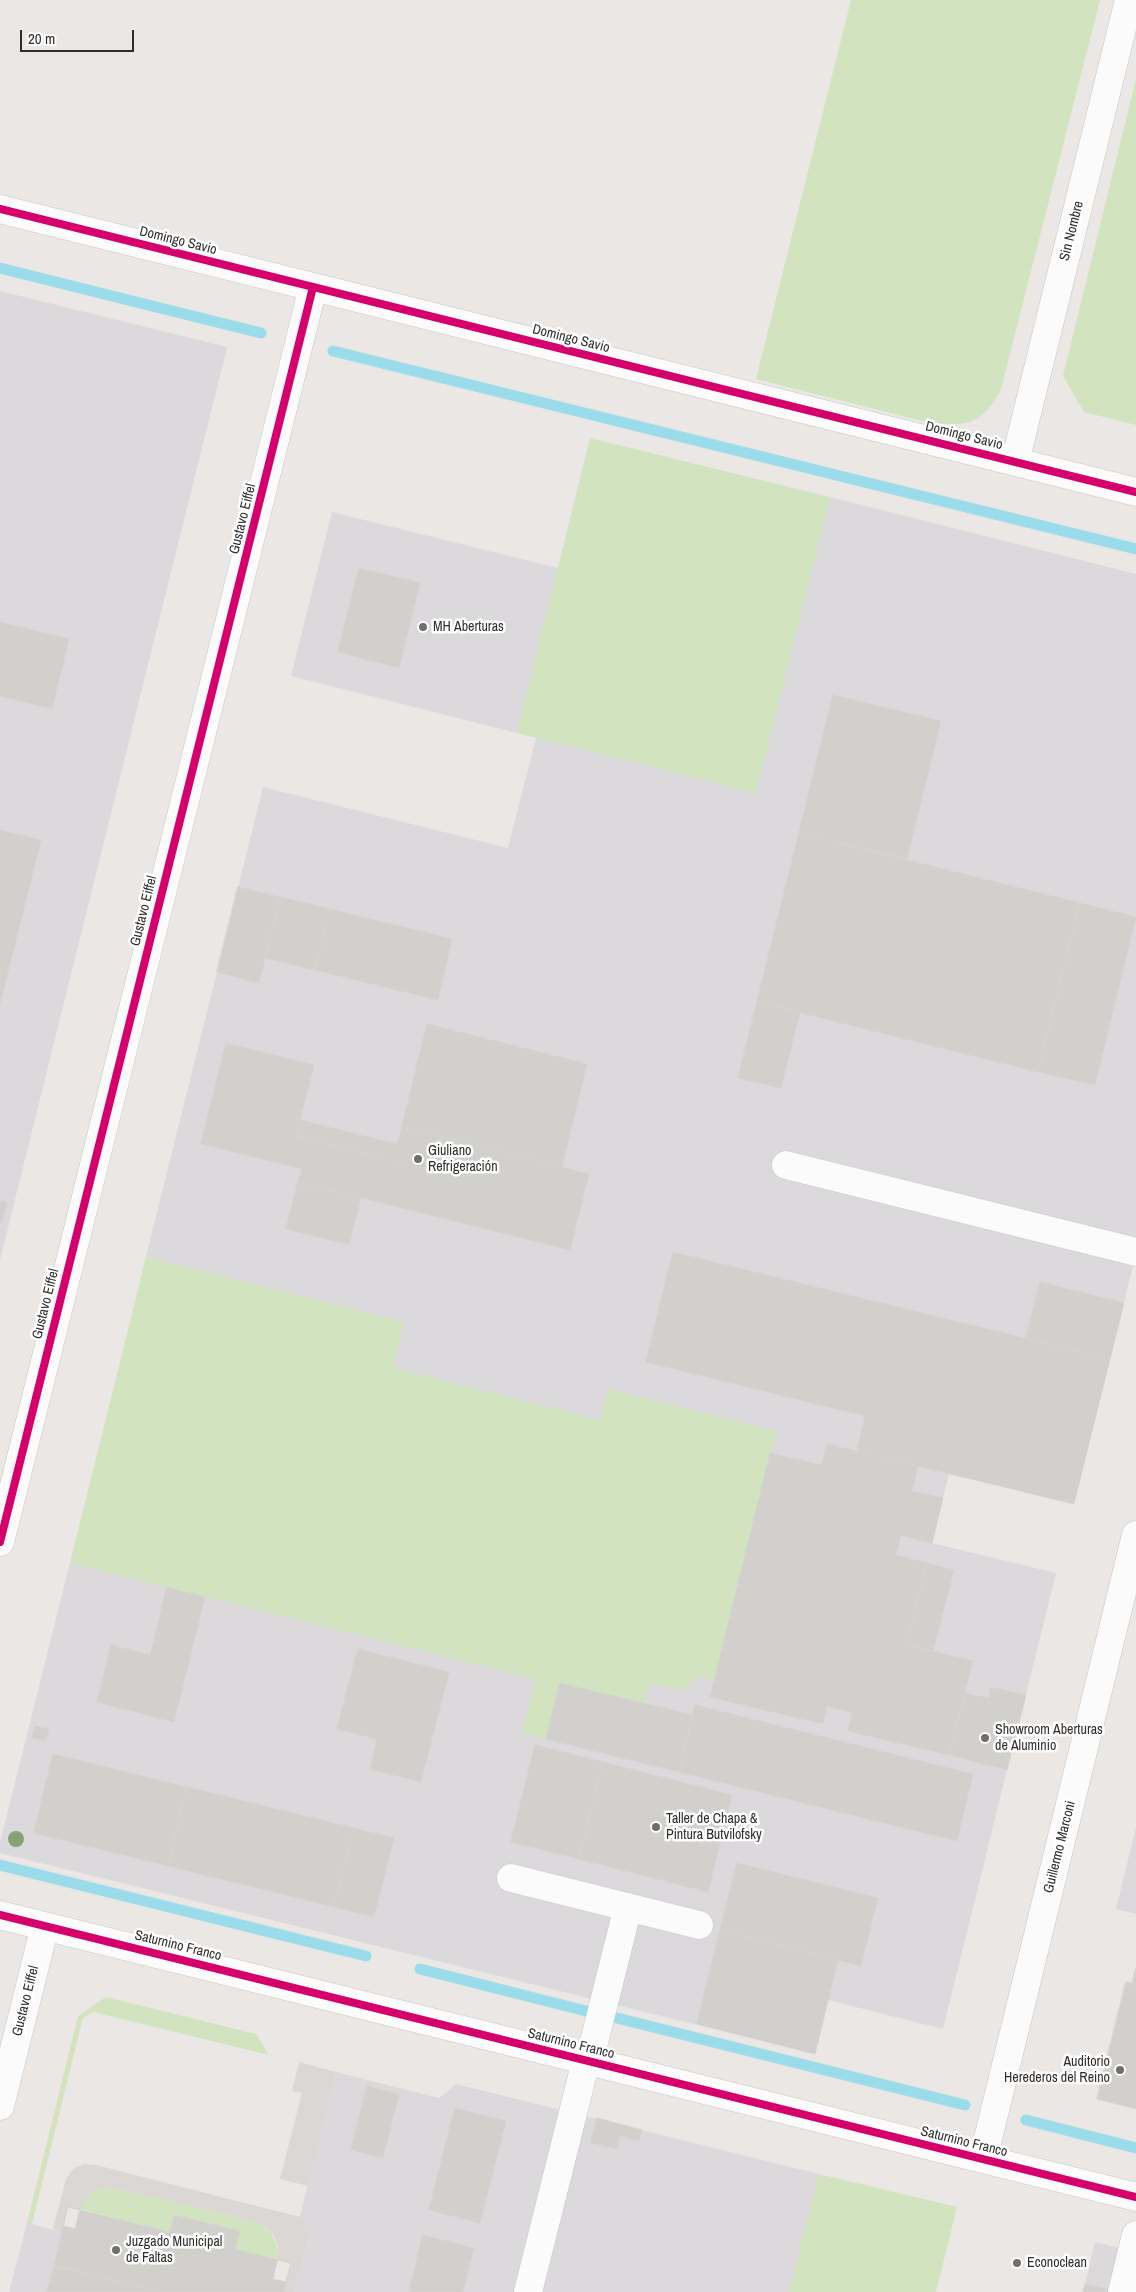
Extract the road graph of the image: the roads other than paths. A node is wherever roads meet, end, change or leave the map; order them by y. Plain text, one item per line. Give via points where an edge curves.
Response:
1 (1129, 0) edge
2 (0, 209) edge
3 (313, 287) junction
4 (1015, 462) junction
5 (1136, 492) edge
6 (786, 1165) dead end
7 (1136, 1252) edge
8 (1136, 1535) edge
9 (0, 1542) edge
10 (511, 1878) dead end
11 (628, 1907) junction
12 (0, 1915) edge
13 (699, 1925) dead end
14 (44, 1926) junction
15 (588, 2061) junction
16 (0, 2106) edge
17 (983, 2159) junction
18 (1136, 2197) edge
19 (1136, 2234) edge
20 (528, 2292) edge
21 (1122, 2292) edge

1 - 4 street, Sin Nombre
2 - 3 street, Domingo Savio
3 - 4 street, Domingo Savio
3 - 9 street, Gustavo Eiffel
4 - 5 street, Domingo Savio
6 - 7 street
8 - 17 street, Guillermo Marconi
10 - 11 street
11 - 13 street
11 - 15 street
12 - 14 street, Saturnino Franco
14 - 15 street, Saturnino Franco
14 - 16 street, Gustavo Eiffel
15 - 17 street, Saturnino Franco
15 - 20 street
17 - 18 street, Saturnino Franco
19 - 21 street

